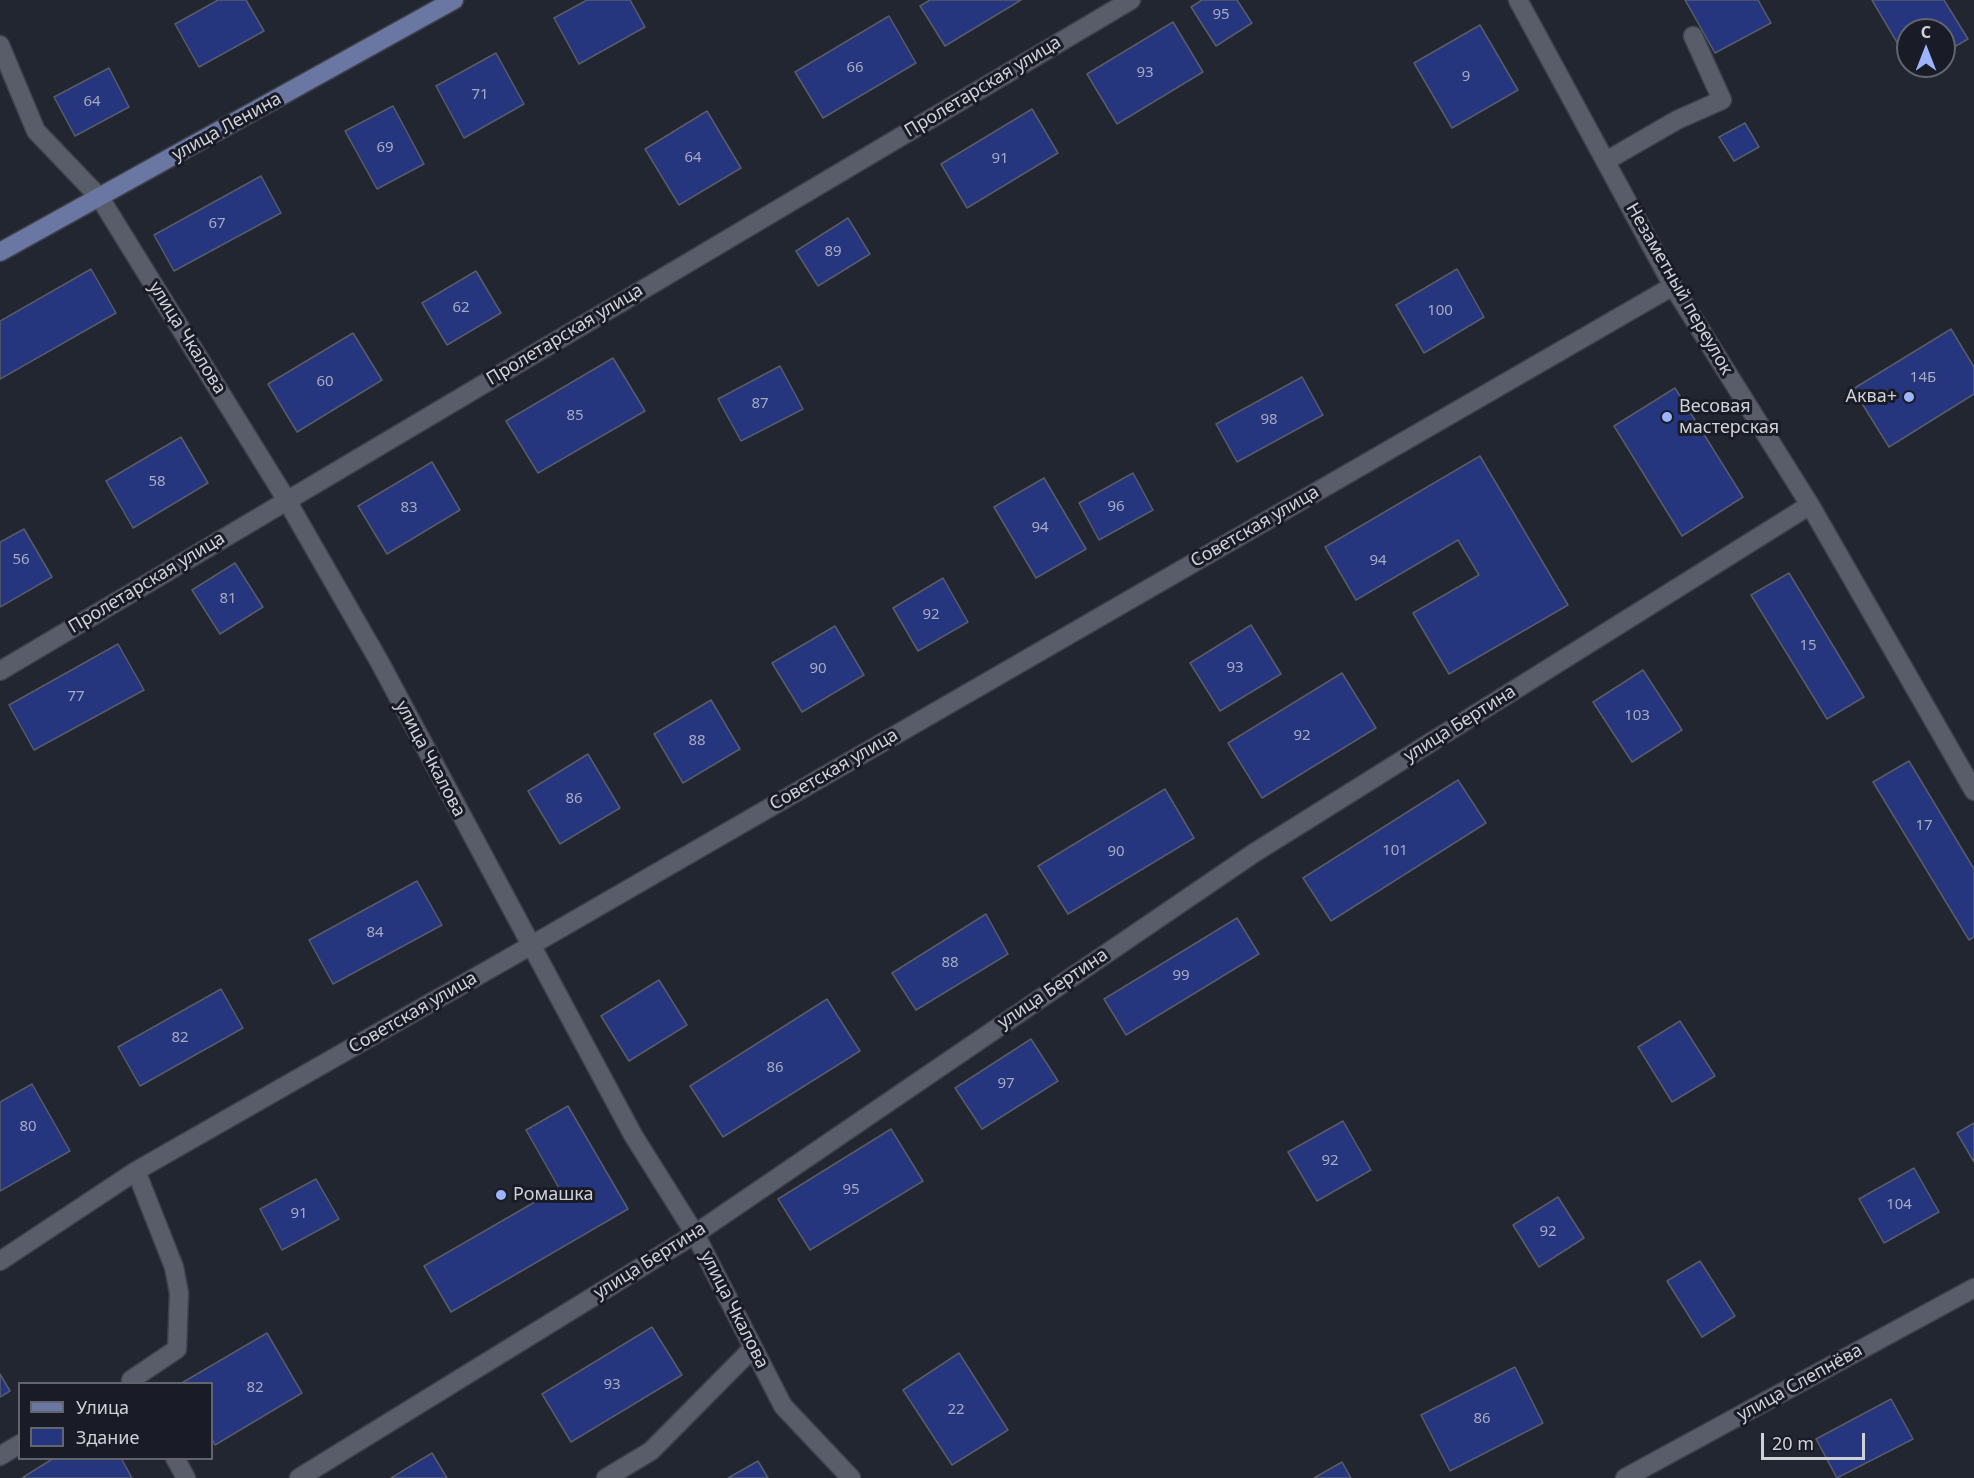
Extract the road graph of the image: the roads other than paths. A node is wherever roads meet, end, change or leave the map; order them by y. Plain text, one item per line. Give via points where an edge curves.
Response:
1 (454, 0) edge
2 (1131, 0) edge
3 (1518, 0) edge
4 (1692, 36) dead end
5 (0, 45) edge
6 (1606, 161) junction
7 (99, 198) junction
8 (0, 252) edge
9 (1673, 286) junction
10 (286, 499) junction
11 (1810, 505) junction
12 (0, 671) edge
13 (1974, 791) edge
14 (530, 946) junction
15 (136, 1171) junction
16 (695, 1234) junction
17 (0, 1261) edge
18 (1974, 1287) edge
19 (752, 1349) junction
20 (130, 1382) edge
21 (18, 1445) edge
22 (0, 1456) edge
23 (176, 1460) edge
24 (186, 1478) edge
25 (299, 1478) edge
26 (606, 1478) edge
27 (851, 1478) edge
28 (1625, 1478) edge

1 - 7 main road, улица Ленина
2 - 10 street, Пролетарская улица
3 - 6 street, Незаметный переулок
4 - 6 street via 1722,100 1677,120
5 - 7 street, улица Чкалова via 36,131
6 - 9 street, Незаметный переулок
7 - 8 main road, улица Ленина
7 - 10 street, улица Чкалова
9 - 11 street, Незаметный переулок
9 - 14 street, Советская улица
10 - 12 street, Пролетарская улица
10 - 14 street, улица Чкалова via 378,661
11 - 13 street, Незаметный переулок
11 - 16 street, улица Бертина via 1254,853
14 - 15 street, Советская улица
14 - 16 street, улица Чкалова via 633,1135
15 - 17 street, Советская улица
15 - 20 street via 174,1267 179,1293 177,1349
16 - 19 street, улица Чкалова
16 - 25 street, улица Бертина
18 - 28 street, улица Слепнёва
19 - 26 street via 651,1451
19 - 27 street, улица Чкалова via 783,1406
21 - 22 street
23 - 24 street

